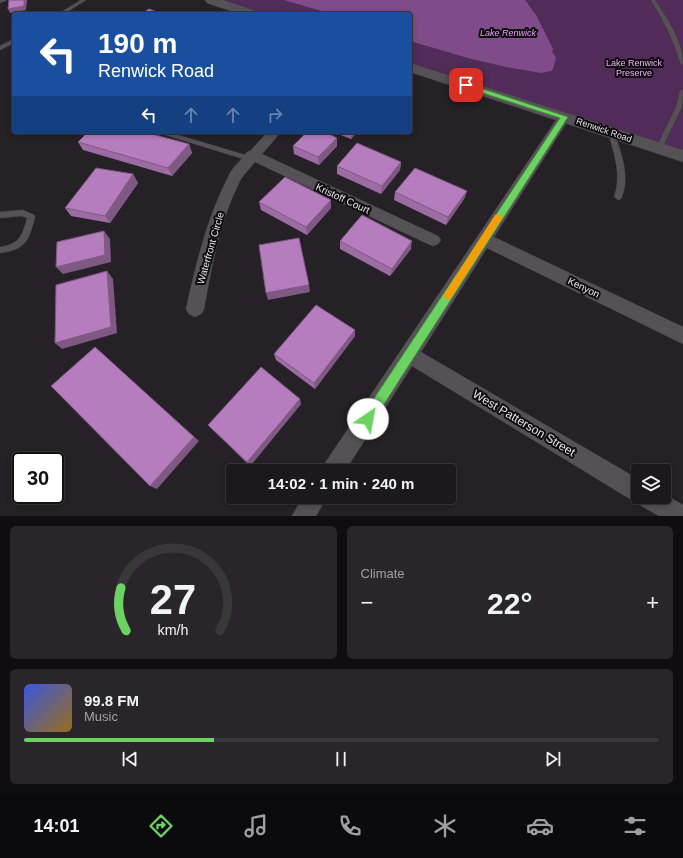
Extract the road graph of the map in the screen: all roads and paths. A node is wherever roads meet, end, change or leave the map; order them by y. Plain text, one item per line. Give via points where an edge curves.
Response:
1 (5, 0) edge
2 (84, 0) edge
3 (212, 0) edge
4 (653, 0) edge
5 (0, 2) edge
6 (63, 12) edge
7 (246, 12) edge
8 (12, 42) edge
9 (0, 48) edge
10 (683, 63) edge
11 (412, 68) edge
12 (683, 91) edge
13 (564, 117) junction
14 (611, 132) junction
15 (168, 134) edge
16 (273, 134) edge
17 (659, 148) junction
18 (683, 156) edge
19 (251, 157) junction
20 (618, 197) dead end
21 (0, 215) edge
22 (484, 239) junction
23 (433, 240) dead end
24 (0, 250) edge
25 (195, 309) dead end
26 (683, 336) edge
27 (410, 355) junction
28 (338, 464) edge
29 (631, 487) edge
30 (660, 504) edge
31 (680, 516) edge

1 - 5 lane
2 - 6 lane
3 - 7 street
4 - 10 lane via 670,27
8 - 9 lane
11 - 13 street, Renwick Road
12 - 17 lane via 679,107
13 - 14 street, Renwick Road
13 - 22 street
14 - 17 street, Renwick Road
14 - 20 lane via 622,174
15 - 19 lane
16 - 19 street, Waterfront Circle
17 - 18 street, Renwick Road
19 - 23 street, Kristoff Court
19 - 25 street, Waterfront Circle via 236,175 216,221
21 - 24 lane via 23,213 31,217 24,240 17,247
22 - 26 street, Kenyon
22 - 27 street
27 - 28 street
27 - 29 street, West Patterson Street
30 - 31 street

